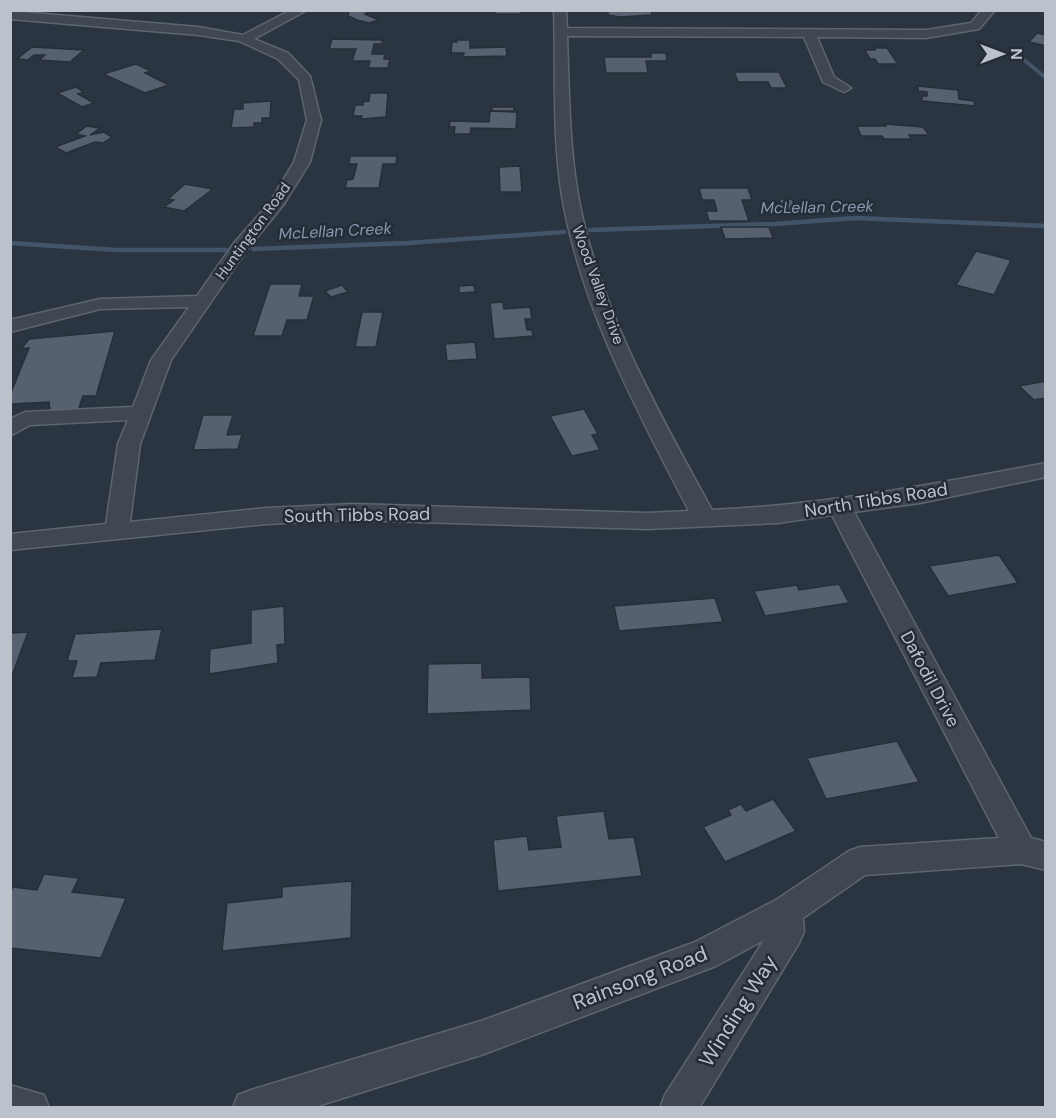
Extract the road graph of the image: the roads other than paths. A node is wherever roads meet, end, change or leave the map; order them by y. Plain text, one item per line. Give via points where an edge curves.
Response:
1 (301, 10) edge
2 (560, 10) edge
3 (989, 10) edge
4 (10, 15) edge
5 (28, 17) junction
6 (10, 29) edge
7 (561, 32) junction
8 (809, 33) junction
9 (244, 39) junction
10 (844, 88) dead end
11 (202, 301) junction
12 (10, 326) edge
13 (141, 413) junction
14 (10, 429) edge
15 (1046, 470) edge
16 (840, 507) junction
17 (705, 519) junction
18 (117, 530) junction
19 (10, 542) edge
20 (1033, 853) edge
21 (787, 911) junction
22 (10, 1103) edge
23 (31, 1107) edge
24 (250, 1107) edge
25 (678, 1107) edge

1 - 9 street
2 - 7 street, Wood Valley Drive
3 - 8 street via 975,26 926,34
4 - 5 street, Huntington Road
5 - 6 street
5 - 9 street, Huntington Road via 198,31
7 - 8 street
7 - 17 street, Wood Valley Drive via 565,155 575,223 604,309 645,406
8 - 10 street via 828,79
9 - 11 street, Huntington Road via 283,56 305,79 314,120 302,162 286,188
11 - 12 street via 100,304
11 - 13 street, Huntington Road via 161,360
13 - 14 street via 25,419
13 - 18 street, Huntington Road via 129,444
15 - 16 street, North Tibbs Road
16 - 17 street, North Tibbs Road
16 - 20 street, Dafodil Drive
17 - 18 street, South Tibbs Road via 537,519 352,512
18 - 19 street, South Tibbs Road
20 - 21 street, Rainsong Road via 860,861
21 - 24 street, Rainsong Road via 704,955 484,1037
21 - 25 street, Winding Way via 788,932
22 - 23 street

